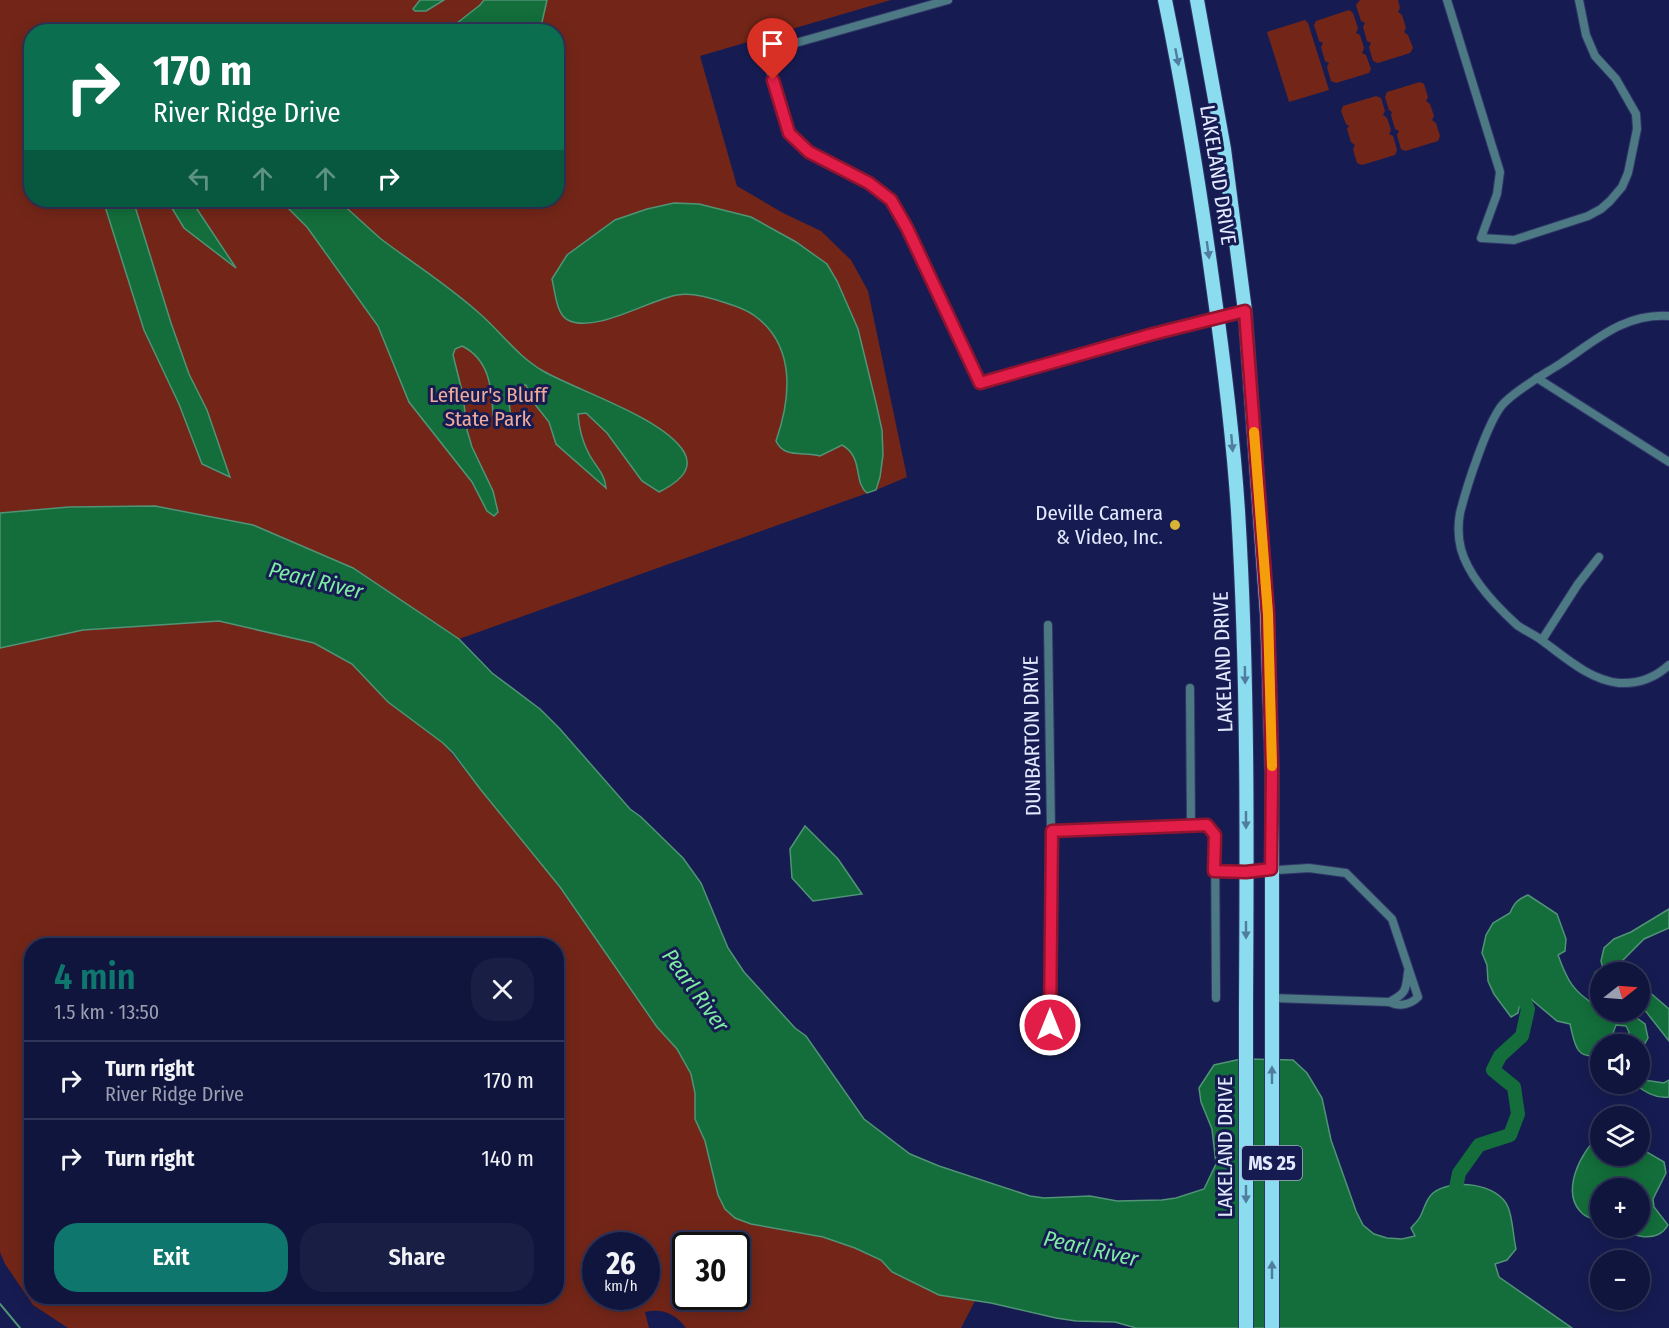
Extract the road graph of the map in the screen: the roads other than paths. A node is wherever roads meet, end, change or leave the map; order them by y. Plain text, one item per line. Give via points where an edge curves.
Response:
1 (948, 0) edge
2 (1166, 0) edge
3 (1197, 0) edge
4 (1447, 0) edge
5 (1579, 0) edge
6 (1245, 311) junction
7 (1669, 316) edge
8 (1218, 319) junction
9 (1537, 378) junction
10 (1669, 462) edge
11 (1599, 557) dead end
12 (1048, 625) dead end
13 (1542, 640) junction
14 (1669, 665) edge
15 (1190, 688) dead end
16 (1191, 828) junction
17 (1052, 831) junction
18 (1271, 869) junction
19 (1214, 871) junction
20 (1246, 872) junction
21 (1408, 972) junction
22 (1216, 998) dead end
23 (1272, 998) junction
24 (1389, 1002) junction
25 (1050, 1025) dead end
26 (1246, 1328) edge
27 (1272, 1328) edge

1 - 8 street via 778,48 769,57 789,133 809,152 869,183 891,200 980,383
2 -> 8 highway, LAKELAND DRIVE / MS 25 via 1196,165
3 - 6 highway, LAKELAND DRIVE / MS 25 via 1224,149
4 - 5 street via 1500,172 1497,194 1481,238 1514,240 1602,209 1628,174 1636,114 1616,80 1595,56
6 - 8 street
6 - 18 highway, LAKELAND DRIVE / MS 25 via 1268,614
7 - 9 street via 1638,317 1622,323
8 -> 20 highway, LAKELAND DRIVE / MS 25 via 1234,466 1243,617
9 - 10 street
9 - 13 street via 1503,404 1491,423 1460,514 1458,535 1472,575 1486,593 1518,626
11 - 13 street
12 - 17 street, DUNBARTON DRIVE
13 - 14 street via 1570,663 1617,683 1652,677
15 - 16 street
16 - 17 street
16 - 19 street via 1207,825 1215,835
17 - 25 street, DUNBARTON DRIVE
18 - 20 street
18 - 21 street via 1309,868 1346,873 1392,919
18 - 23 highway, LAKELAND DRIVE / MS 25
19 - 20 street
19 - 22 street
20 -> 26 highway, LAKELAND DRIVE / MS 25
21 - 24 street via 1406,990
21 - 24 street via 1418,997 1408,1004
23 - 24 street
27 -> 23 highway, LAKELAND DRIVE / MS 25

